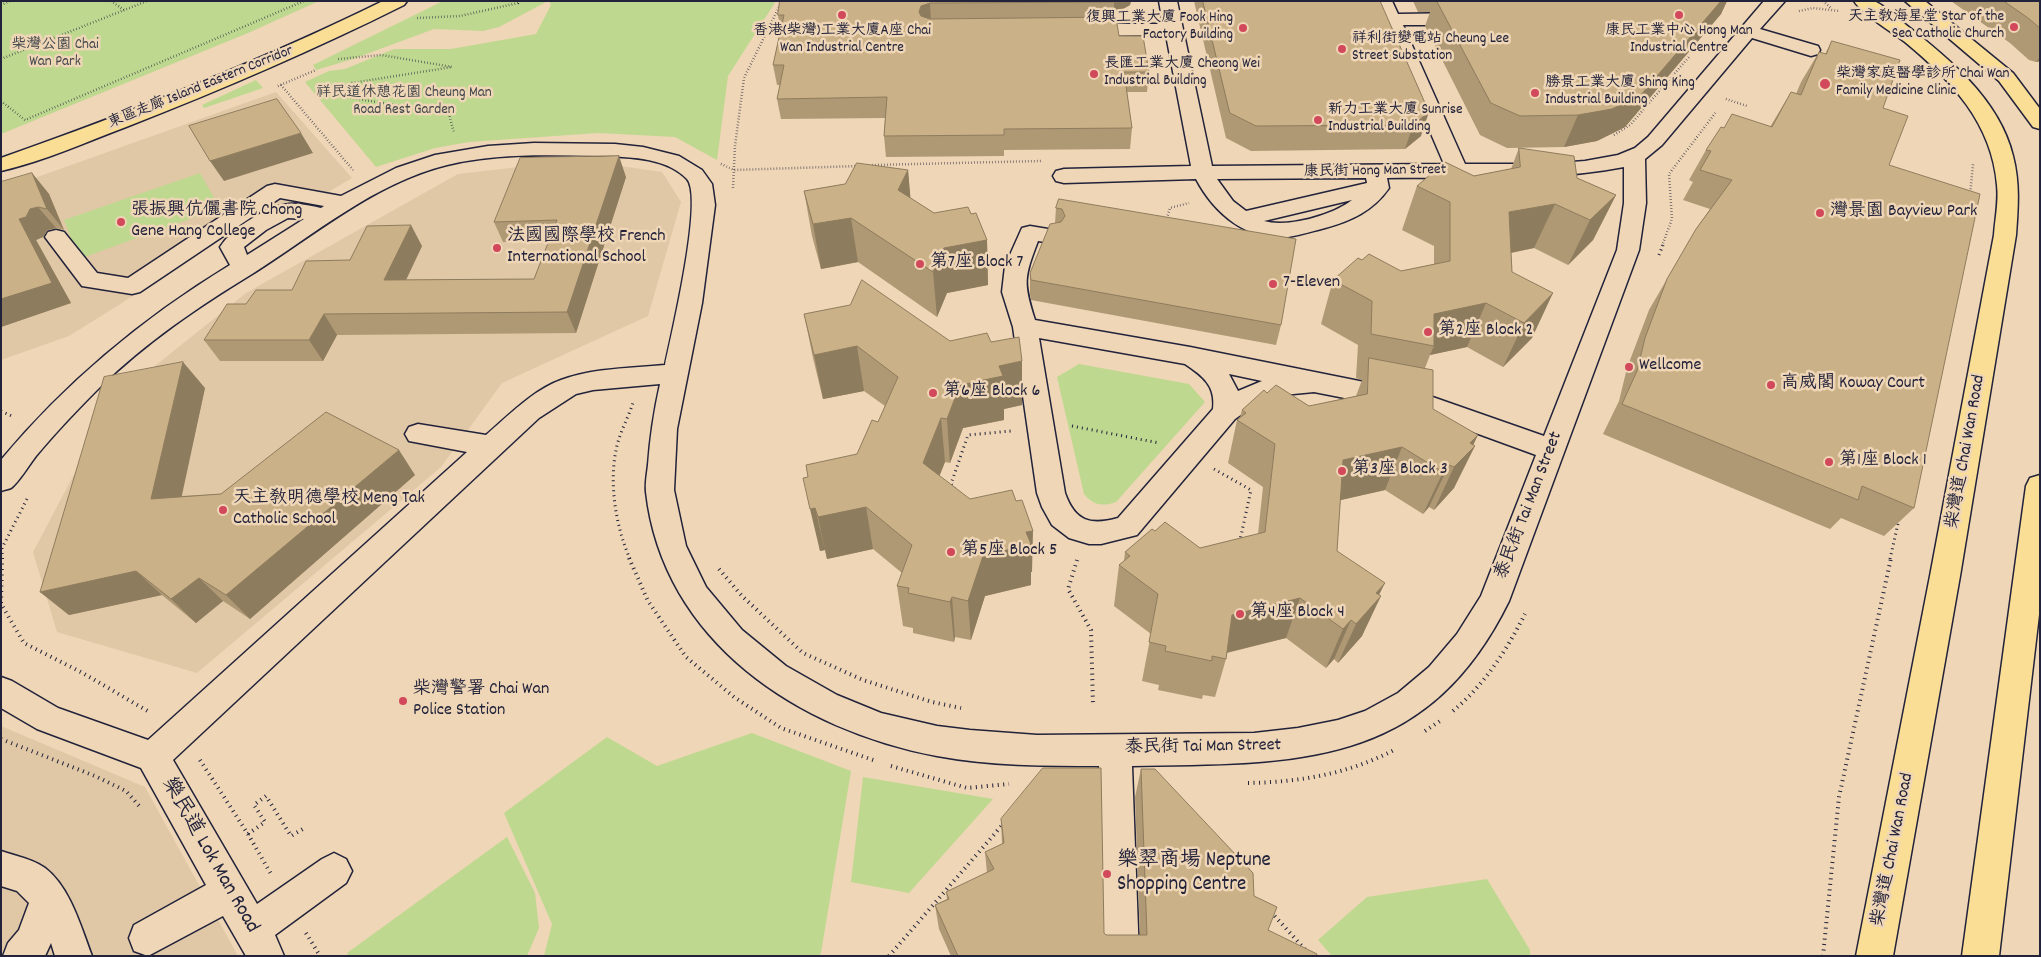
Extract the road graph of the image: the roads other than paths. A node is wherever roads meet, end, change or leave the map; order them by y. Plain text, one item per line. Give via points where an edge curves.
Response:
1 (365, 1) edge
2 (398, 1) edge
3 (1168, 1) edge
4 (1383, 1) edge
5 (1776, 1) edge
6 (1914, 1) edge
7 (1854, 7) edge
8 (1477, 18) edge
9 (1391, 20) junction
10 (1060, 30) edge
11 (1174, 30) junction
12 (1748, 31) junction
13 (1811, 50) dead end
14 (2040, 123) edge
15 (1, 148) edge
16 (1634, 157) junction
17 (1, 165) edge
18 (1458, 171) junction
19 (1202, 173) junction
20 (1064, 176) dead end
21 (1377, 180) junction
22 (345, 204) junction
23 (1052, 236) edge
24 (56, 237) dead end
25 (1025, 327) junction
26 (1190, 356) junction
27 (676, 373) junction
28 (1313, 383) junction
29 (1226, 412) junction
30 (418, 434) dead end
31 (490, 446) junction
32 (1552, 450) junction
33 (1, 480) edge
34 (2040, 486) edge
35 (1, 691) edge
36 (1114, 750) junction
37 (153, 757) junction
38 (1, 868) edge
39 (334, 870) dead end
40 (230, 892) junction
41 (48, 900) junction
42 (147, 938) dead end
43 (258, 943) edge
44 (21, 956) edge
45 (74, 956) edge
46 (1121, 956) edge
47 (1874, 956) edge
48 (1980, 956) edge

1 - 15 main road, 東區走廊 Island Eastern Corridor via 147,96
2 - 17 main road, 東區走廊 Island Eastern Corridor via 209,86
3 - 11 street
4 - 9 street
5 - 12 street, 康民街 Hong Man Street
6 - 14 main road via 2006,77
7 - 47 main road, 柴灣道 Chai Wan Road via 1921,46 1954,75 1986,114 2001,150 2008,185 2005,235
8 - 9 street
9 - 18 street
10 - 11 street
11 - 19 street
12 - 13 street
12 - 16 street, 康民街 Hong Man Street via 1655,142
16 - 18 street, 康民街 Hong Man Street via 1585,167
16 - 32 street, 泰民街 Tai Man Street via 1637,182 1635,219 1628,250
18 - 21 street, 康民街 Hong Man Street
19 - 20 street, 康民街 Hong Man Street
19 - 21 street, 康民街 Hong Man Street
19 - 21 street via 1224,205 1242,219 1258,227 1286,230 1346,216 1360,207
22 - 24 street via 276,192 132,286 90,280
22 - 27 street, 泰民街 Tai Man Street via 380,183 421,166 480,153 614,150 647,154 680,164 697,177 704,203 694,282
22 - 33 street, 泰民街 Tai Man Street via 170,315 100,371
23 - 25 street via 1030,233 1017,266 1014,292
25 - 26 street
25 - 29 street via 1051,492 1055,509 1067,524 1086,532 1108,533 1127,526
26 - 28 street
26 - 29 street via 1209,367 1221,381 1228,396
27 - 31 street via 593,381 568,387 530,411
27 - 36 street, 泰民街 Tai Man Street via 659,460 661,506 674,555 688,584 731,641 767,671 806,696 885,729 932,741 981,748
28 - 29 street via 1266,388 1244,398
28 - 32 street via 1424,404
30 - 31 street
31 - 37 street
32 - 36 street, 泰民街 Tai Man Street via 1494,601 1479,630 1435,683 1406,705 1373,724 1284,747
34 - 48 main road
35 - 37 street via 48,719
36 - 46 street
37 - 40 street, 樂民道 Lok Man Road
38 - 41 street via 32,880
39 - 43 street via 288,903
40 - 42 street
40 - 43 street, 樂民道 Lok Man Road
41 - 44 street via 33,942
41 - 45 street

